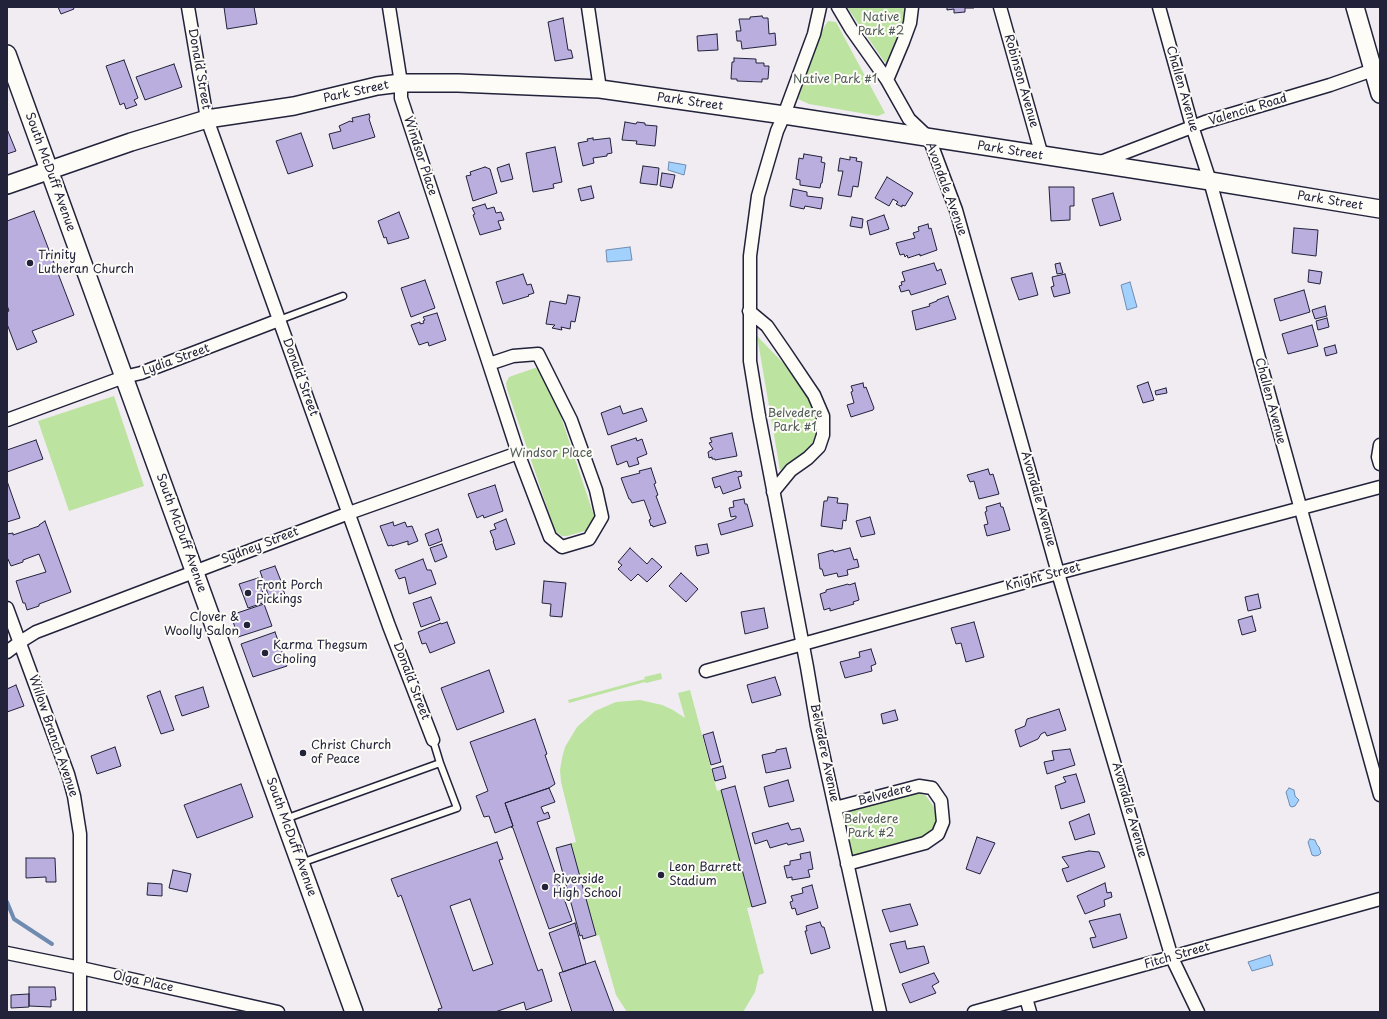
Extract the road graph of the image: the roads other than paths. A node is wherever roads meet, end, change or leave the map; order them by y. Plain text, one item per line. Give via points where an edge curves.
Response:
1 (188, 7) edge
2 (389, 7) edge
3 (588, 7) edge
4 (820, 7) edge
5 (838, 7) edge
6 (912, 7) edge
7 (1000, 7) edge
8 (1159, 7) edge
9 (1355, 7) edge
10 (7, 54) edge
11 (1377, 70) edge
12 (886, 80) junction
13 (401, 84) junction
14 (600, 89) junction
15 (1380, 94) edge
16 (784, 116) junction
17 (207, 119) junction
18 (1192, 126) junction
19 (929, 138) junction
20 (1042, 156) junction
21 (1095, 164) junction
22 (50, 169) junction
23 (1210, 181) junction
24 (7, 185) edge
25 (1380, 209) edge
26 (343, 296) dead end
27 (749, 311) junction
28 (279, 320) junction
29 (489, 364) junction
30 (124, 377) junction
31 (8, 418) edge
32 (1380, 445) edge
33 (518, 453) junction
34 (1380, 464) edge
35 (1380, 487) edge
36 (774, 492) junction
37 (1300, 507) junction
38 (349, 513) junction
39 (195, 571) junction
40 (1058, 573) junction
41 (7, 608) edge
42 (20, 642) junction
43 (803, 644) junction
44 (7, 652) edge
45 (706, 671) dead end
46 (433, 740) joint
47 (440, 763) junction
48 (1380, 795) edge
49 (835, 808) junction
50 (285, 819) junction
51 (301, 863) junction
52 (847, 864) junction
53 (1380, 899) edge
54 (7, 953) edge
55 (1172, 958) junction
56 (81, 968) junction
57 (1026, 998) junction
58 (80, 1012) edge
59 (278, 1012) edge
60 (354, 1012) edge
61 (880, 1012) edge
62 (974, 1012) edge
63 (1030, 1012) edge
64 (1198, 1012) edge

1 - 17 street, Donald Street
2 - 13 street, Windsor Place
3 - 14 street
4 - 16 street, Belvedere Avenue via 814,34
5 - 12 street, Avondale Avenue
6 - 12 street via 903,42
7 - 20 street, Robinson Avenue
8 - 18 street, Challen Avenue
9 - 11 street
10 - 22 street, South McDuff Avenue
11 - 15 street
11 - 18 street, Valencia Road
12 - 19 street, Avondale Avenue via 909,119
13 - 14 street, Park Street via 458,83
13 - 17 street, Park Street via 377,86 294,106
13 - 29 street, Windsor Place via 401,98
14 - 16 street, Park Street
16 - 19 street, Park Street
16 - 27 street, Belvedere Avenue via 777,131 758,196 750,256
17 - 22 street, Park Street
17 - 28 street, Donald Street
18 - 21 street, Valencia Road
18 - 23 street, Challen Avenue
19 - 20 street, Park Street
19 - 40 street, Avondale Avenue via 956,210
20 - 21 street, Park Street
21 - 23 street, Park Street
22 - 24 street, Park Street
22 - 30 street, South McDuff Avenue
23 - 25 street, Park Street
23 - 37 street, Challen Avenue
26 - 28 lane, Lydia Street
27 - 36 street, Belvedere Avenue via 750,361
27 - 36 street via 767,326 814,395 823,416 823,435 819,447 791,470
28 - 30 street, Lydia Street via 141,373
28 - 38 street, Donald Street
29 - 33 street, Windsor Place
29 - 33 street, Windsor Place via 513,356 538,354 571,420 596,490 602,517 589,540 562,547 550,537
30 - 31 street, Lydia Street
30 - 39 street, South McDuff Avenue
32 - 34 street
33 - 38 street, Sydney Street
35 - 37 street, Knight Street
36 - 43 street, Belvedere Avenue
37 - 40 street, Knight Street
37 - 48 street, Challen Avenue
38 - 39 street, Sydney Street
38 - 46 street, Donald Street
39 - 42 street, Sydney Street via 36,632
39 - 50 street, South McDuff Avenue
40 - 43 street, Knight Street
40 - 55 street, Avondale Avenue
41 - 42 street, Willow Branch Avenue
42 - 44 street, Sydney Street
42 - 56 street, Willow Branch Avenue via 74,796 80,834
43 - 45 street, Knight Street
43 - 49 street, Belvedere Avenue
46 - 47 lane
47 - 50 lane
47 - 51 lane via 457,808
49 - 52 street, Belvedere Avenue
49 - 52 street, Belvedere via 919,786 932,788 941,801 943,822 938,834 925,843
50 - 51 street, South McDuff Avenue
51 - 60 street, South McDuff Avenue
52 - 61 street, Belvedere Avenue
53 - 55 street, Fitch Street
54 - 56 street, Olga Place
55 - 57 street, Fitch Street
55 - 64 street, Avondale Avenue
56 - 58 street, Willow Branch Avenue
56 - 59 street, Olga Place
57 - 62 street, Fitch Street
57 - 63 street

